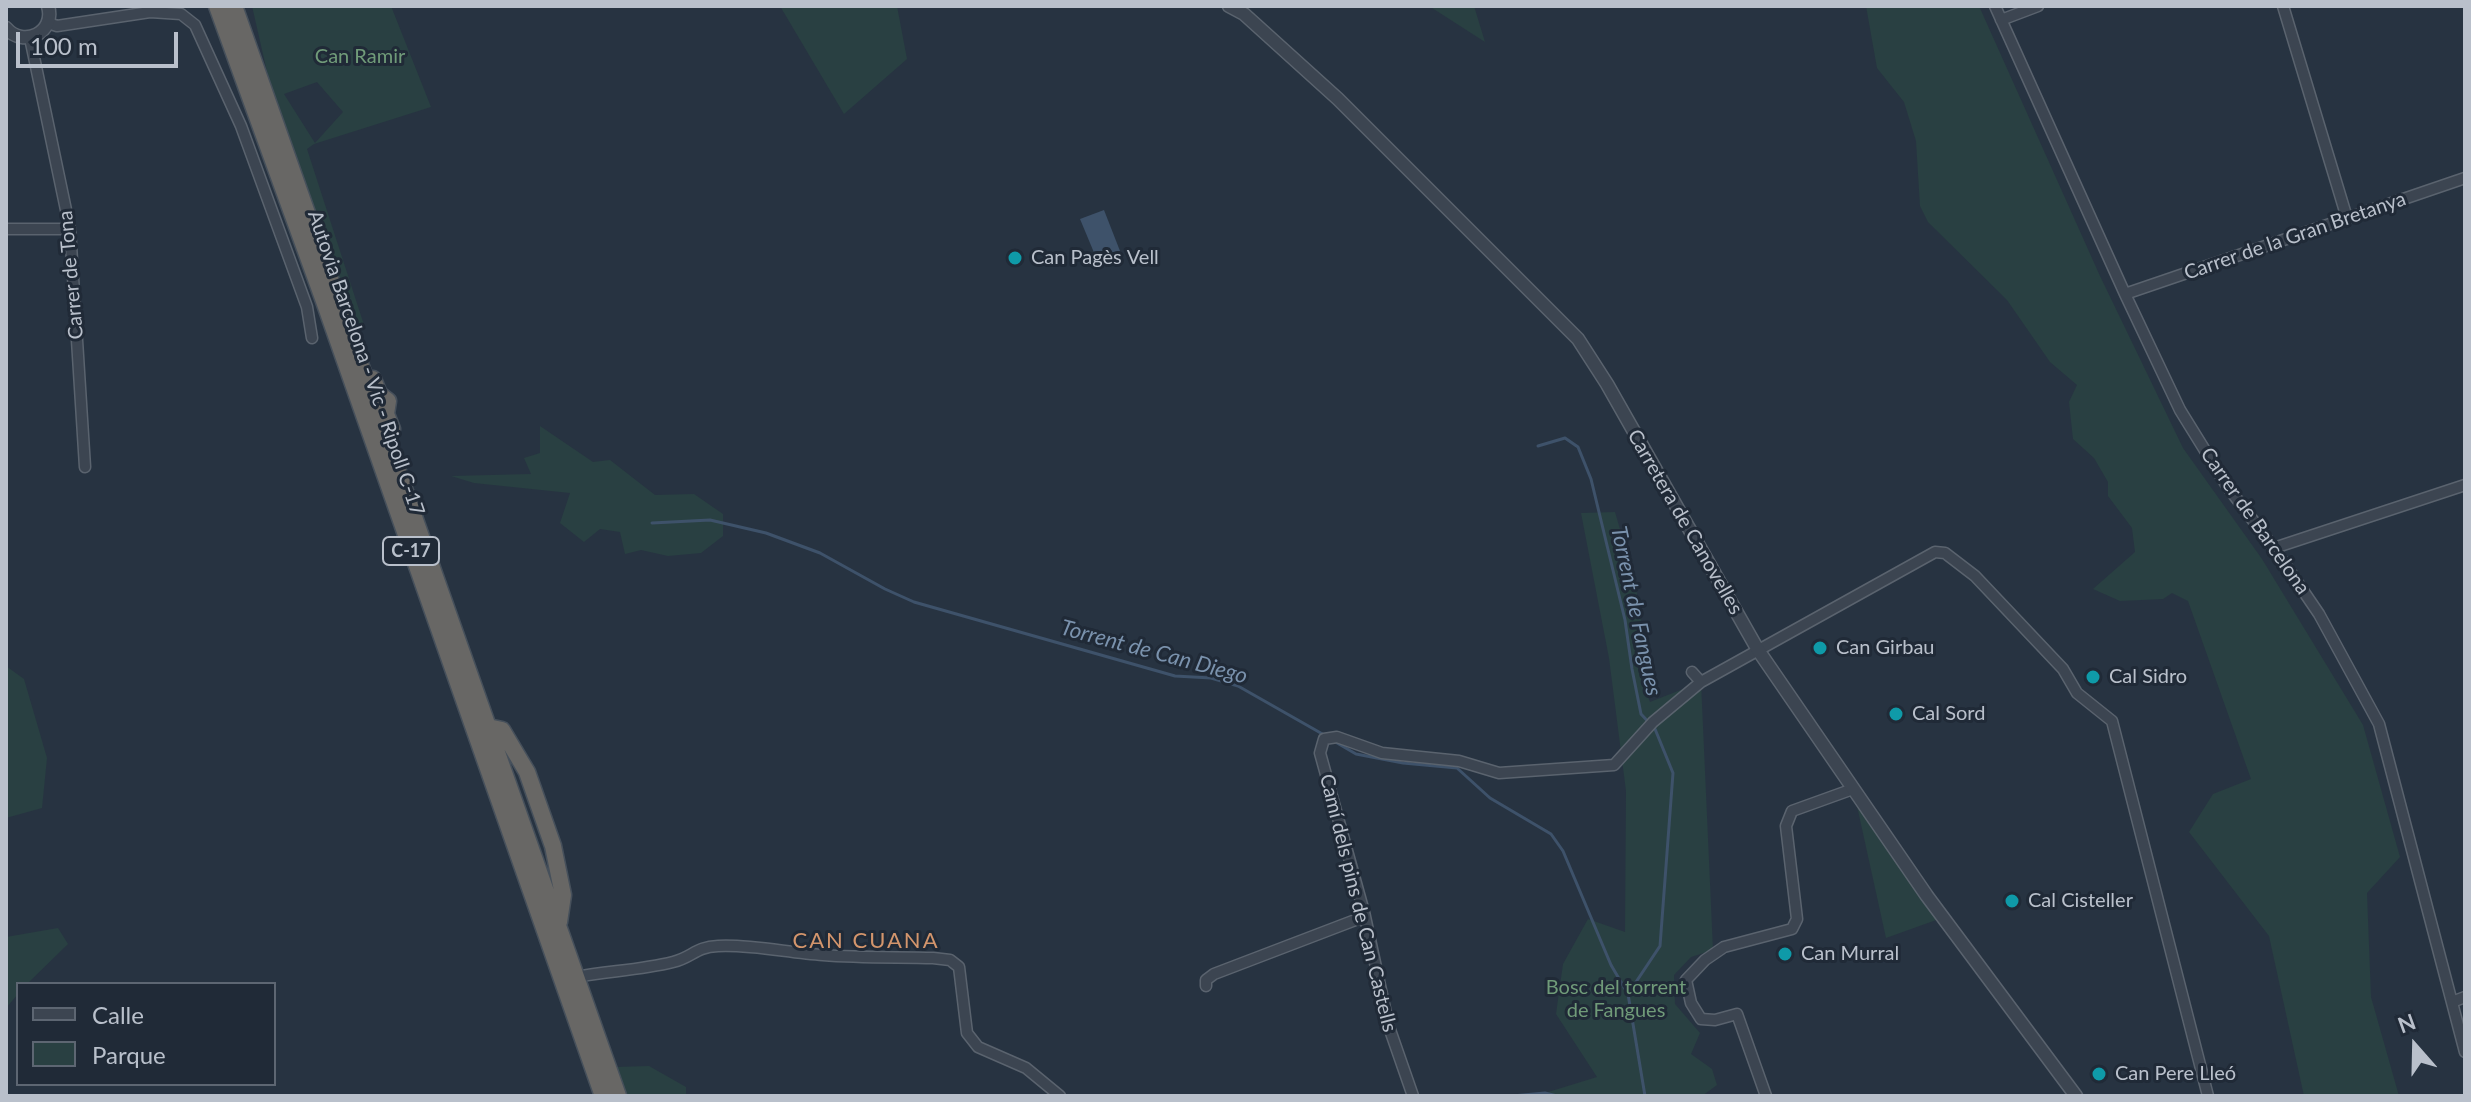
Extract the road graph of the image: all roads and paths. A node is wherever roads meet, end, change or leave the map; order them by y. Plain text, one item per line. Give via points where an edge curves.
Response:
1 (48, 6) edge
2 (208, 6) edge
3 (217, 6) edge
4 (237, 6) edge
5 (1229, 6) edge
6 (1995, 6) edge
7 (2038, 6) edge
8 (2283, 6) edge
9 (2001, 20) junction
10 (48, 23) junction
11 (7, 31) edge
12 (30, 38) junction
13 (248, 91) junction
14 (2465, 178) edge
15 (2347, 218) junction
16 (6, 229) edge
17 (70, 229) junction
18 (2125, 294) junction
19 (312, 338) dead end
20 (85, 467) dead end
21 (2465, 485) edge
22 (2274, 548) junction
23 (1758, 650) junction
24 (1692, 672) dead end
25 (1701, 682) junction
26 (1853, 789) junction
27 (1364, 912) junction
28 (576, 977) junction
29 (1206, 986) dead end
30 (2465, 997) edge
31 (2452, 1002) junction
32 (2465, 1052) edge
33 (603, 1096) edge
34 (618, 1096) edge
35 (1060, 1096) edge
36 (1413, 1096) edge
37 (1766, 1096) edge
38 (2076, 1096) edge
39 (2208, 1096) edge

1 - 10 street
2 - 13 highway
3 - 13 highway, Autovia Barcelona - Vic - Ripoll C-17 / C-17
4 - 28 highway, Autovia Barcelona - Vic - Ripoll C-17 / C-17 via 350,338 361,349 379,394 388,401 400,478 488,727 502,730 527,772 553,846 563,895 559,927
5 - 23 street, Carretera de Canovelles via 1338,99 1578,339
6 - 9 street, Carrer de Barcelona
7 - 9 street
8 - 15 street
9 - 18 street, Carrer de Barcelona
10 - 12 street
10 - 19 street via 150,12 181,14 195,25 241,126 307,307
11 - 12 street
12 - 17 street, Carrer de Tona
13 - 33 highway, Autovia Barcelona - Vic - Ripoll C-17 / C-17
14 - 15 street, Carrer de la Gran Bretanya
15 - 18 street, Carrer de la Gran Bretanya
16 - 17 street
17 - 20 street, Carrer de Tona
18 - 22 street, Carrer de Barcelona via 2180,410
21 - 22 street
22 - 31 street, Carrer de Barcelona via 2319,614 2379,724
23 - 25 street, Camí dels pins de Can Castells
23 - 26 street, Carretera de Canovelles
23 - 39 street, Camí dels pins de Can Castells via 1935,552 1945,553 1975,576 2063,669 2077,693 2112,721
24 - 25 street
25 - 27 street, Camí dels pins de Can Castells via 1650,725 1614,765 1499,773 1459,761 1382,753 1337,737 1324,739 1320,753
26 - 37 street via 1792,811 1786,826 1797,919 1792,929 1724,947 1686,980 1701,1019 1737,1014
26 - 38 street, Carretera de Canovelles
27 - 29 street via 1358,919 1214,974
27 - 36 street, Camí dels pins de Can Castells via 1389,1027
28 - 34 highway
28 - 35 street via 639,970 720,946 950,960 959,967 967,1033 978,1047 1026,1068
30 - 31 street
31 - 32 street, Carrer de Barcelona

